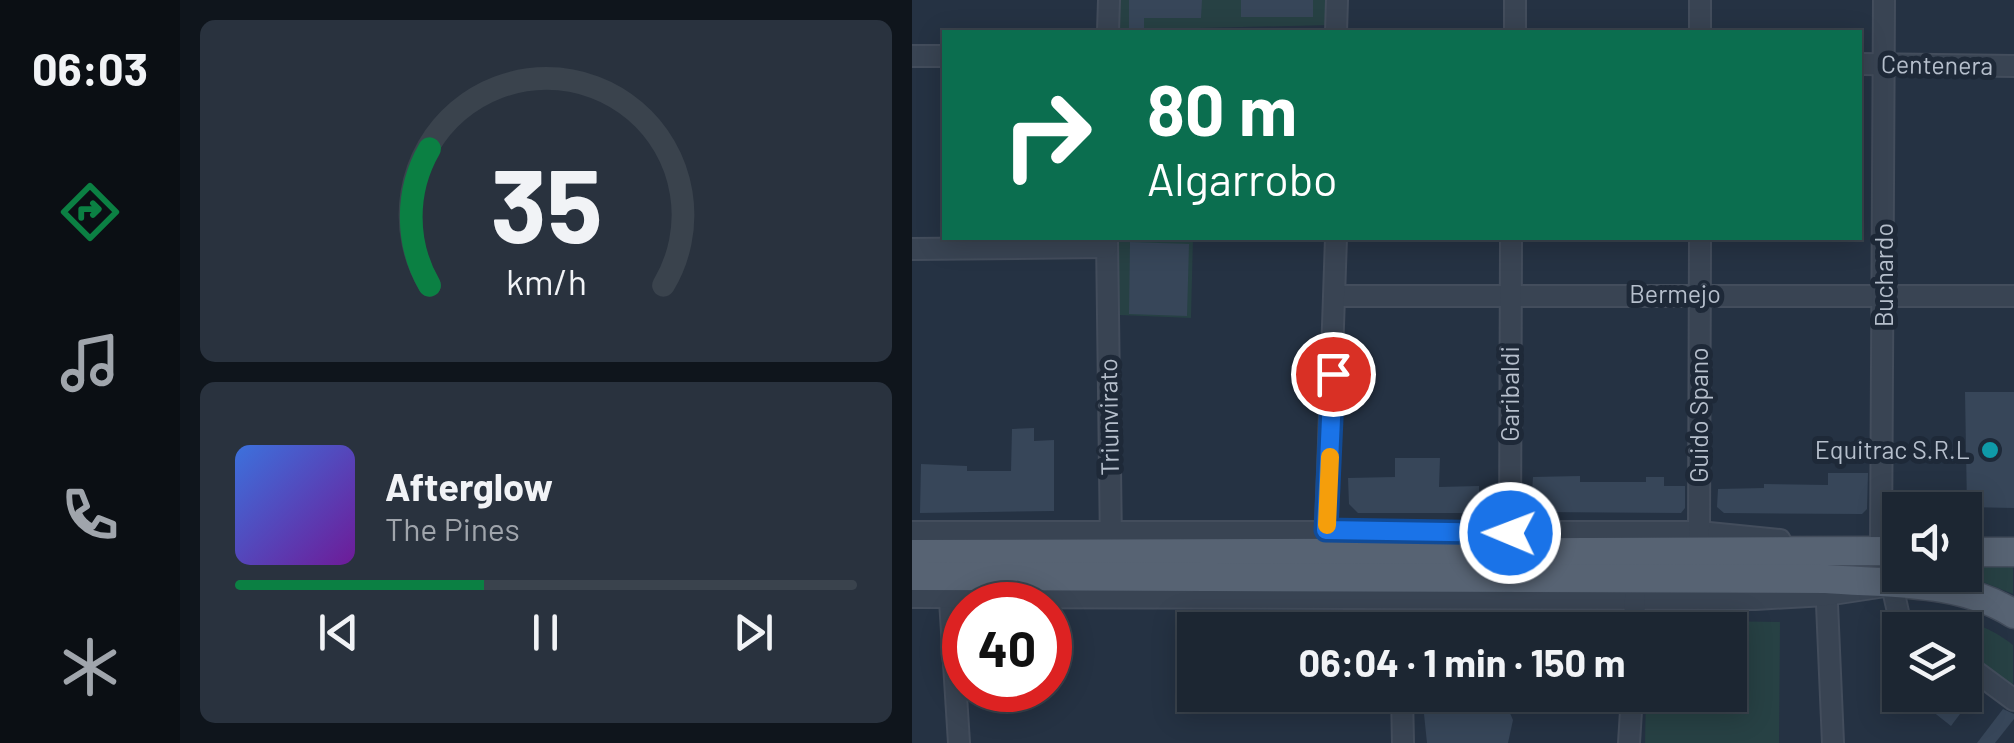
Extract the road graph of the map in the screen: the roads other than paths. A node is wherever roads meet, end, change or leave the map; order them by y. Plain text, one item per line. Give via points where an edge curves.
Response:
1 (1109, 0) edge
2 (1338, 0) edge
3 (1515, 0) edge
4 (1700, 0) edge
5 (1884, 0) edge
6 (1108, 30) edge
7 (1336, 30) edge
8 (1515, 30) edge
9 (1700, 30) edge
10 (912, 56) edge
11 (942, 56) edge
12 (1862, 64) edge
13 (1884, 65) junction
14 (2014, 66) edge
15 (1336, 240) edge
16 (1511, 240) edge
17 (1700, 240) edge
18 (1107, 242) edge
19 (912, 249) edge
20 (1510, 294) junction
21 (1700, 294) junction
22 (1336, 296) junction
23 (1884, 296) junction
24 (2014, 296) edge
25 (1889, 492) edge
26 (912, 532) edge
27 (1699, 532) junction
28 (1510, 542) junction
29 (1882, 550) edge
30 (1882, 551) edge
31 (1982, 552) edge
32 (2014, 552) edge
33 (1321, 553) junction
34 (913, 554) edge
35 (1112, 564) junction
36 (912, 576) edge
37 (979, 582) edge
38 (942, 584) edge
39 (1882, 585) edge
40 (1826, 587) junction
41 (942, 588) edge
42 (1963, 592) edge
43 (912, 597) edge
44 (1189, 598) junction
45 (1635, 598) junction
46 (1635, 612) edge
47 (2014, 614) edge
48 (1982, 676) edge
49 (2014, 700) edge
50 (957, 712) edge
51 (1402, 712) edge
52 (1631, 712) edge
53 (959, 743) edge
54 (1403, 743) edge
55 (1629, 743) edge
56 (1833, 743) edge

1 - 6 street
2 - 7 street
3 - 8 street
4 - 9 street
5 - 13 street, Buchardo
10 - 11 street
12 - 13 street, Centenera
13 - 14 street, Centenera
13 - 23 street, Buchardo
15 - 22 street
16 - 20 street, Garibaldi
17 - 21 street, Guido Spano
18 - 19 street
18 - 35 street, Triunvirato
20 - 21 street, Bermejo
20 - 22 street, Bermejo
20 - 28 street, Garibaldi
21 - 23 street, Bermejo
21 - 27 street, Guido Spano
22 - 33 street
23 - 24 street, Bermejo
23 - 25 street, Buchardo
26 - 35 street
27 - 28 street
27 - 29 street
28 - 30 main road
28 - 33 main road
31 - 32 main road
33 - 35 main road
33 - 40 main road
33 - 44 main road
34 - 35 main road
34 - 36 main road
35 - 37 main road
35 - 44 street
36 - 38 main road
39 - 40 main road
40 - 45 street via 1755,599
40 - 56 street
41 - 43 street
42 - 47 main road
44 - 45 street
45 - 46 street
48 - 49 street
50 - 53 street
51 - 54 street
52 - 55 street

